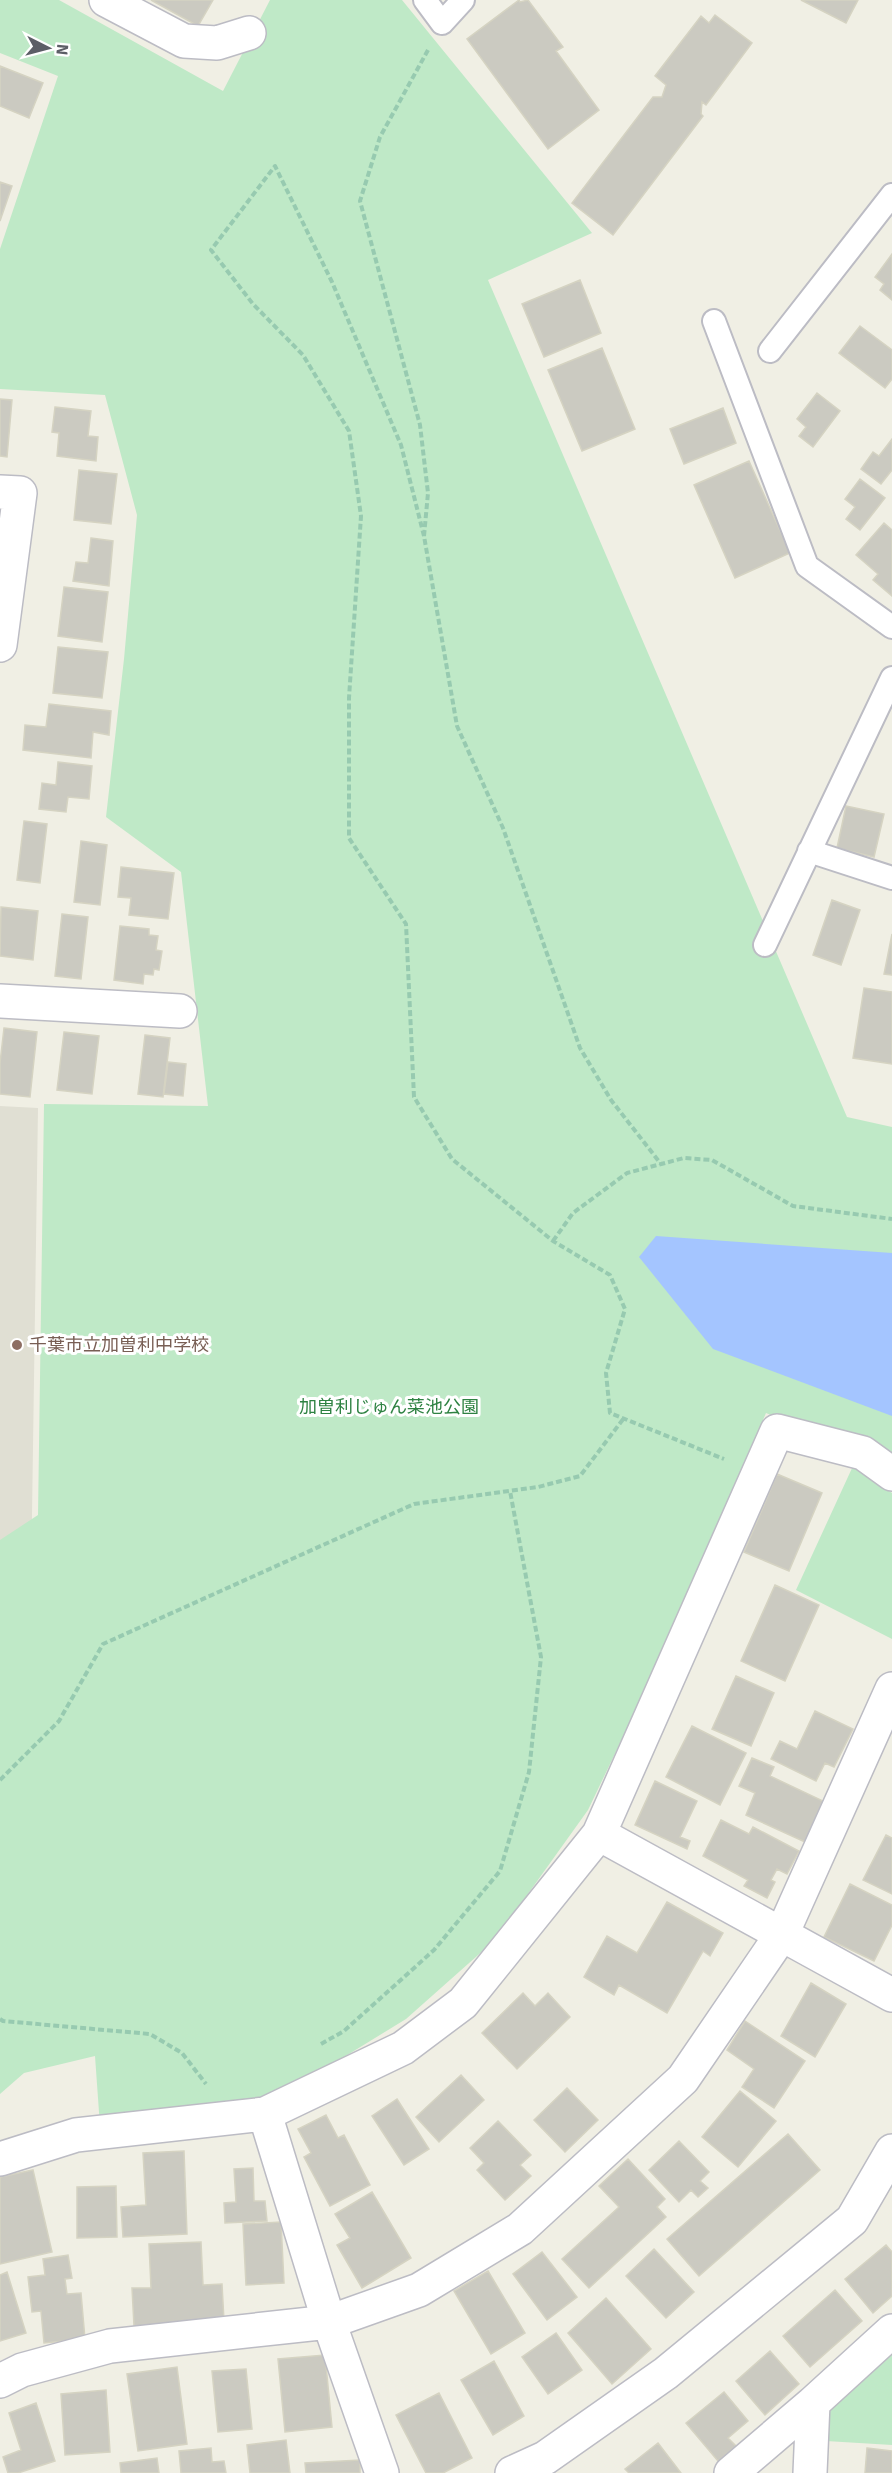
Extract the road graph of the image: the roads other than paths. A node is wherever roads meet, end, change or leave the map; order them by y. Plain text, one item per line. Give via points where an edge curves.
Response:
1 (106, 0) edge
2 (425, 0) edge
3 (463, 0) edge
4 (249, 33) dead end
5 (892, 195) edge
6 (714, 321) dead end
7 (770, 351) dead end
8 (0, 492) edge
9 (892, 627) edge
10 (0, 645) edge
11 (892, 678) edge
12 (809, 850) junction
13 (892, 878) edge
14 (765, 945) dead end
15 (0, 1001) edge
16 (180, 1011) dead end
17 (892, 1474) edge
18 (892, 1689) edge
19 (599, 1834) junction
20 (782, 1934) junction
21 (892, 1995) edge
22 (266, 2114) junction
23 (892, 2151) edge
24 (0, 2159) edge
25 (329, 2322) junction
26 (892, 2331) edge
27 (0, 2381) edge
28 (813, 2403) junction
29 (382, 2473) edge
30 (512, 2473) edge
31 (731, 2473) edge
32 (810, 2473) edge

1 - 4 street via 183,41 217,43
2 - 3 lane via 442,23
5 - 7 lane
6 - 9 lane via 807,566
8 - 10 street via 21,493
11 - 12 lane
12 - 13 lane
12 - 14 lane
15 - 16 street
17 - 19 street via 863,1453 777,1431
18 - 20 street
19 - 20 street
19 - 22 street via 463,2003 403,2048
20 - 21 street
20 - 25 street via 683,2079 520,2229 419,2290
22 - 24 street via 76,2135
22 - 25 street
23 - 30 street via 852,2220 666,2373 545,2458
25 - 27 street via 110,2346 22,2370
25 - 29 street
26 - 28 street
28 - 31 street
28 - 32 street

